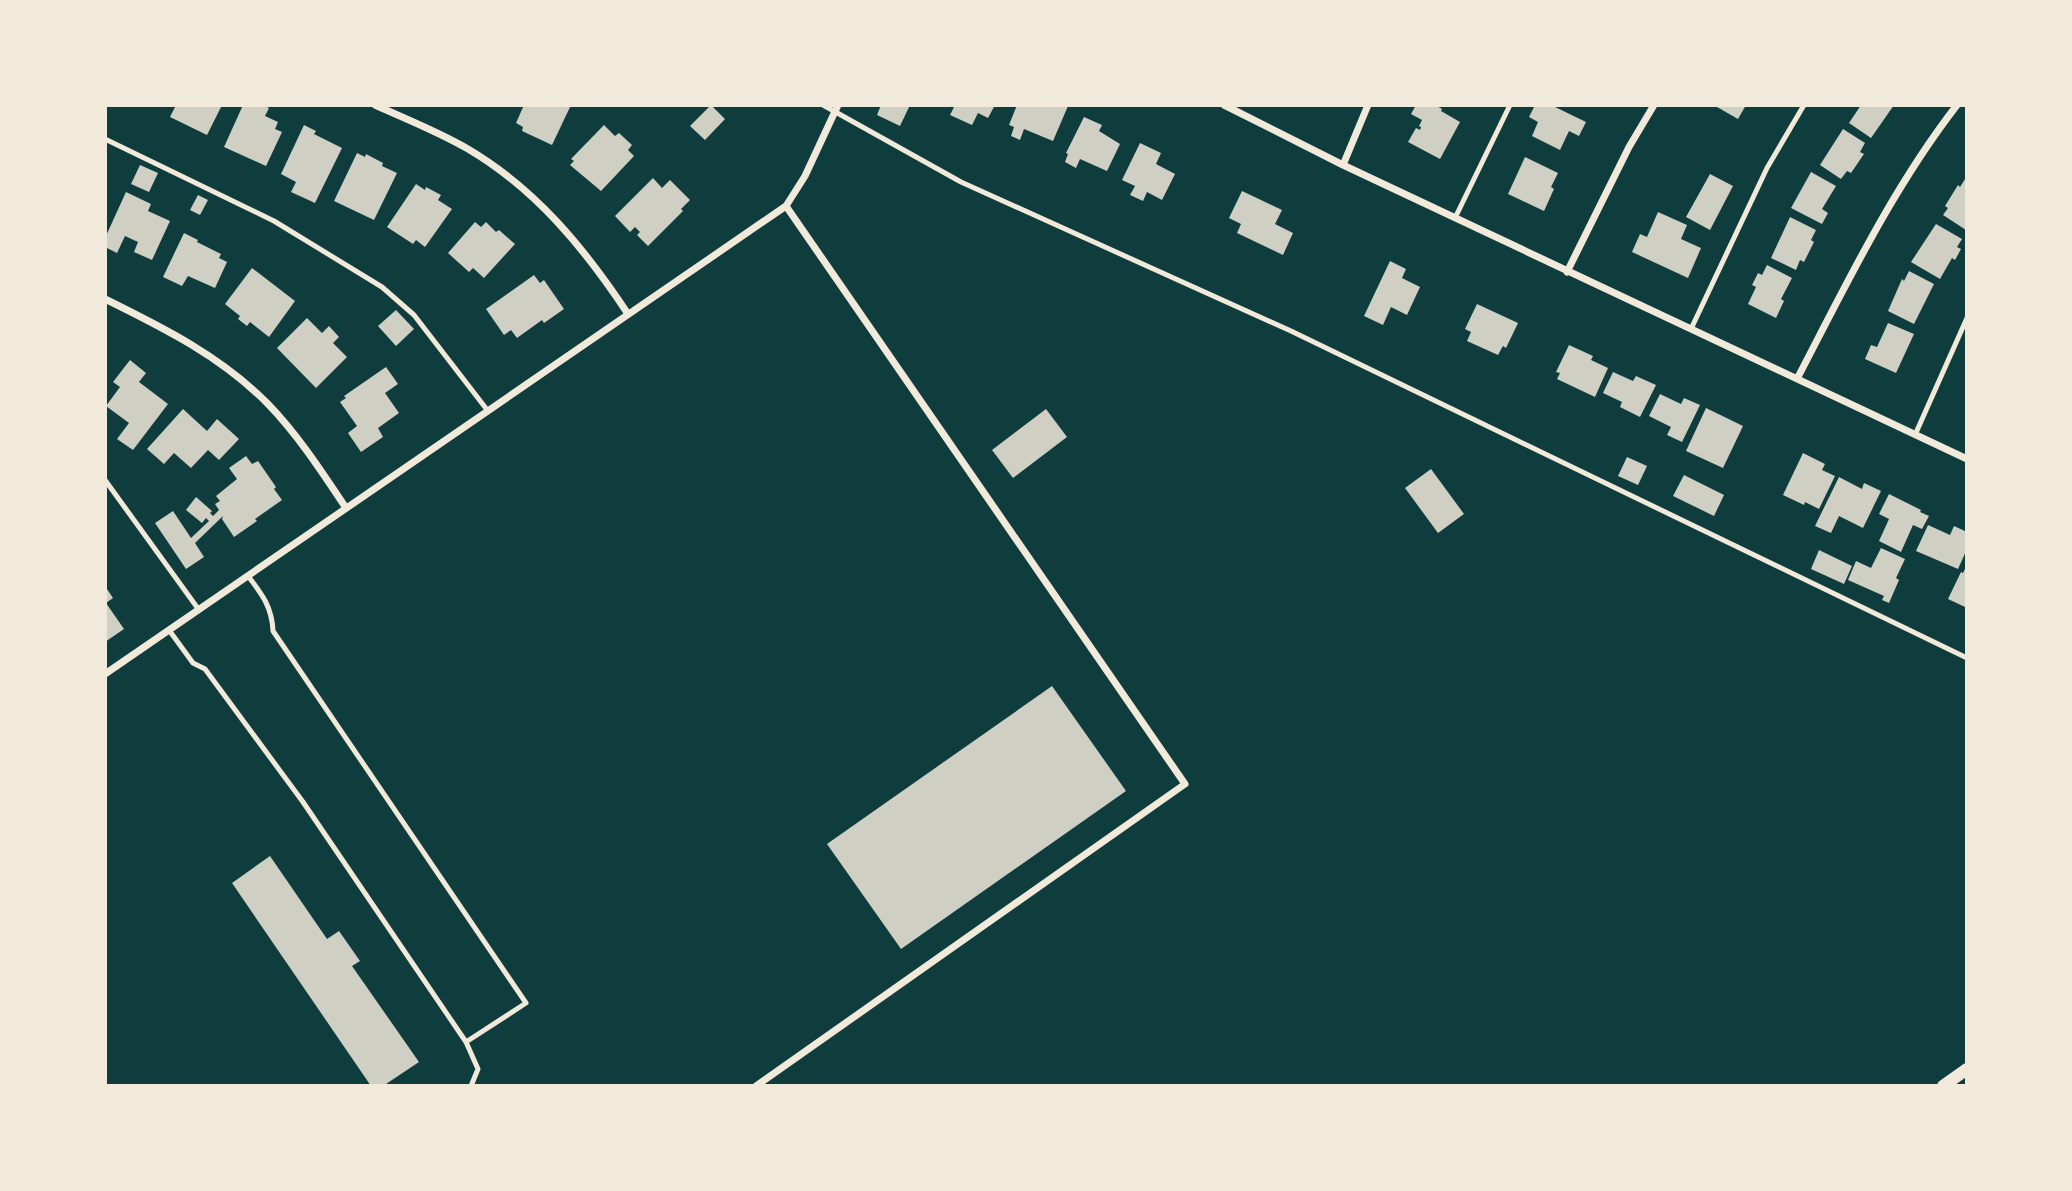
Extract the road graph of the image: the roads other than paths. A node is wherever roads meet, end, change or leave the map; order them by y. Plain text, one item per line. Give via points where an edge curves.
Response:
1 (375, 105) edge
2 (823, 105) edge
3 (1368, 105) edge
4 (1510, 105) edge
5 (1654, 105) edge
6 (1804, 105) edge
7 (1957, 105) edge
8 (1229, 106) edge
9 (837, 108) edge
10 (105, 139) edge
11 (1343, 165) junction
12 (786, 206) junction
13 (1455, 218) junction
14 (1567, 272) junction
15 (105, 299) edge
16 (628, 314) junction
17 (1967, 318) edge
18 (1691, 329) junction
19 (1797, 379) junction
20 (488, 411) junction
21 (1915, 435) junction
22 (1967, 459) edge
23 (105, 480) edge
24 (346, 508) junction
25 (248, 576) junction
26 (199, 610) junction
27 (169, 630) junction
28 (1967, 658) edge
29 (105, 674) edge
30 (466, 1042) junction
31 (1967, 1069) edge
32 (471, 1086) edge
33 (755, 1086) edge
34 (1943, 1086) edge

1 - 16 street via 466,147 498,168 554,216
2 - 9 lane
3 - 11 street
4 - 13 lane
5 - 14 street
6 - 18 lane via 1767,168
7 - 19 street via 1867,243
8 - 11 street
9 - 12 street
9 - 28 lane via 961,182 1291,331
10 - 20 lane via 274,221 382,287 414,315
11 - 13 street
12 - 16 street
12 - 33 street via 1185,784
13 - 14 street
14 - 18 street
15 - 24 street via 224,365 298,438
16 - 20 street
17 - 21 lane
18 - 19 street
19 - 21 street
20 - 24 street
21 - 22 street
23 - 26 lane
24 - 25 street
25 - 26 street
25 - 30 lane via 267,601 273,631 526,1003
26 - 27 street
27 - 29 street
27 - 30 lane via 193,663 205,669 303,802
30 - 32 lane via 478,1069
31 - 34 street

